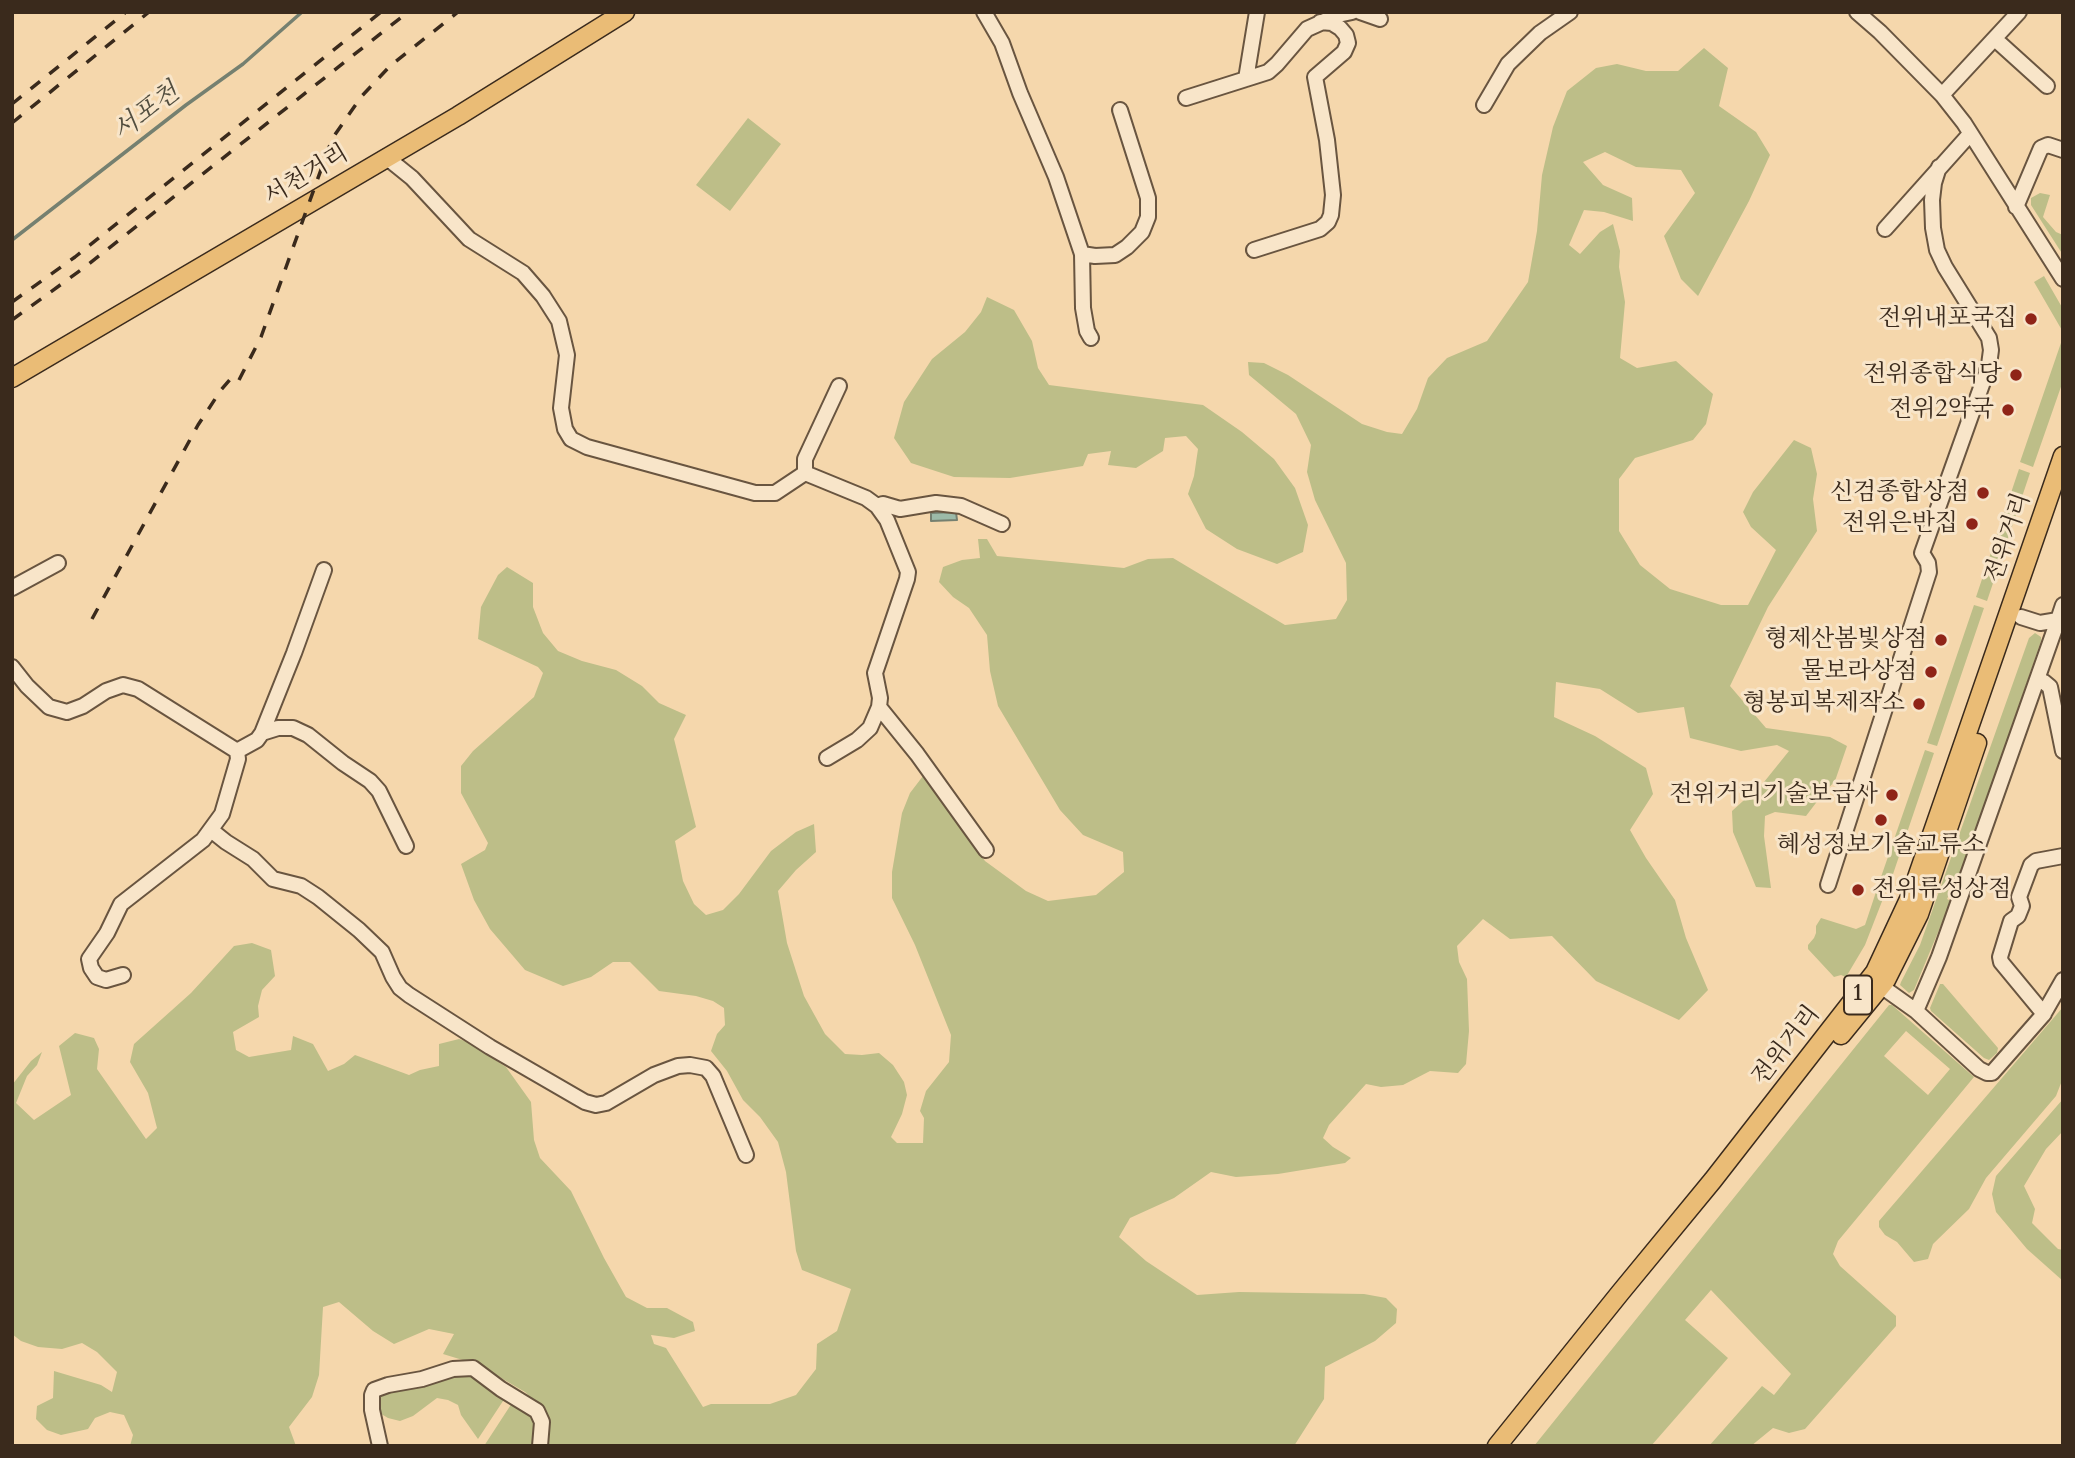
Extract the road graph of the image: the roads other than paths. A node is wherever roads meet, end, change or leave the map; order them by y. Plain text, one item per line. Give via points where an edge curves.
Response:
1 (625, 12) edge
2 (984, 12) edge
3 (1257, 12) edge
4 (1352, 12) edge
5 (1360, 12) edge
6 (1570, 12) edge
7 (1857, 12) edge
8 (2019, 12) edge
9 (1380, 19) dead end
10 (1320, 22) junction
11 (1995, 38) junction
12 (1246, 79) junction
13 (2046, 86) dead end
14 (1942, 95) junction
15 (1186, 98) dead end
16 (1485, 105) dead end
17 (1120, 110) dead end
18 (1970, 134) junction
19 (2063, 150) edge
20 (386, 157) junction
21 (1939, 167) junction
22 (2016, 206) junction
23 (1885, 229) dead end
24 (1254, 250) dead end
25 (1082, 254) junction
26 (2063, 279) edge
27 (1091, 338) dead end
28 (12, 378) edge
29 (839, 386) dead end
30 (2063, 456) edge
31 (805, 473) junction
32 (2063, 495) edge
33 (877, 506) junction
34 (1002, 524) dead end
35 (58, 563) dead end
36 (324, 570) dead end
37 (12, 588) edge
38 (2063, 605) edge
39 (2021, 617) junction
40 (2060, 620) edge
41 (12, 667) edge
42 (2036, 680) junction
43 (879, 706) junction
44 (262, 733) junction
45 (237, 751) junction
46 (2063, 751) edge
47 (827, 758) dead end
48 (211, 830) junction
49 (406, 846) dead end
50 (986, 850) dead end
51 (2063, 856) edge
52 (1828, 885) dead end
53 (123, 975) dead end
54 (2063, 980) edge
55 (1881, 986) junction
56 (1916, 1011) junction
57 (2044, 1014) junction
58 (746, 1155) dead end
59 (380, 1446) edge
60 (540, 1446) edge
61 (1497, 1446) edge
62 (1509, 1446) edge

1 - 20 main road, 서천거리
2 - 25 street via 1002,43
3 - 12 street
4 - 10 street
5 - 9 street
6 - 16 street via 1508,64
7 - 14 street
8 - 11 street
10 - 12 street via 1307,29 1268,72
10 - 24 street via 1332,23 1348,43 1315,77 1332,182 1331,215 1320,229
11 - 13 street
11 - 14 street
12 - 15 street
14 - 18 street
17 - 25 street via 1148,198 1148,217 1142,232 1115,255
18 - 21 street
18 - 22 street
19 - 22 street via 2048,145 2041,148
20 - 28 main road, 서천거리
20 - 31 street via 469,239 523,274 543,296 559,321 567,355 561,408 571,439 768,495
21 - 23 street
21 - 52 street via 1932,200 1937,250 1989,338 1989,365 1922,553 1929,572
22 - 26 street
25 - 27 street via 1083,308
29 - 31 street via 805,459
30 - 61 main road, 전위거리 / 1 via 1911,895 1875,972
31 - 33 street
32 - 39 main road, 전위거리 / 1
33 - 34 street via 961,506
33 - 43 street via 908,572 875,673
35 - 37 street
36 - 44 street
38 - 40 street
39 - 40 street via 2040,623
39 - 55 main road, 전위거리 / 1 via 1919,914
40 - 42 street
41 - 45 street via 49,707 67,712 123,685 138,689
42 - 46 street via 2050,687
42 - 56 street
43 - 47 street via 870,728
43 - 50 street
44 - 45 street
44 - 49 street via 293,728 370,781
45 - 48 street via 222,814
48 - 53 street via 121,904 89,959 97,977
48 - 58 street via 273,879 301,886 359,930 382,952 393,977 409,995 585,1102 606,1103 678,1066 706,1068
51 - 57 street via 2031,864 2019,897 2022,906 2011,921 2000,957
54 - 57 street
55 - 56 street
55 - 62 main road, 전위거리 / 1
56 - 57 street via 1987,1073 1992,1073
59 - 60 street via 372,1410 374,1390 463,1368 473,1368 537,1411 542,1422

